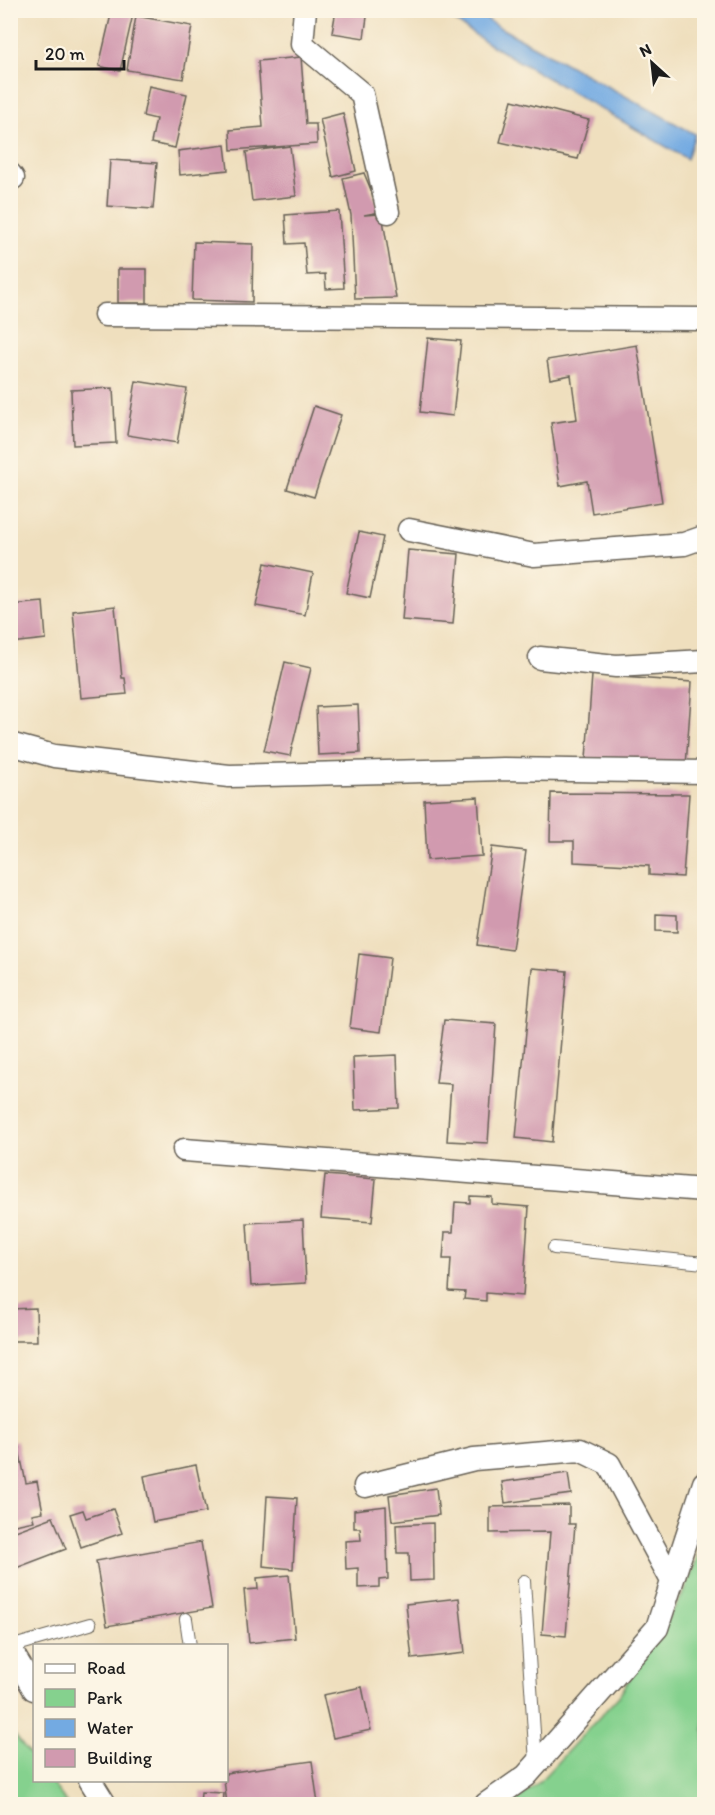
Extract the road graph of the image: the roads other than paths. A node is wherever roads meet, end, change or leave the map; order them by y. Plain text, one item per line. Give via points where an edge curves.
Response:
1 (304, 10) edge
2 (388, 212) dead end
3 (105, 315) dead end
4 (705, 319) edge
5 (409, 530) dead end
6 (705, 537) edge
7 (540, 658) dead end
8 (705, 661) edge
9 (10, 744) edge
10 (705, 772) edge
11 (184, 1150) dead end
12 (705, 1190) edge
13 (554, 1248) dead end
14 (705, 1263) edge
15 (705, 1483) edge
16 (365, 1486) dead end
17 (524, 1581) dead end
18 (672, 1581) junction
19 (186, 1619) dead end
20 (90, 1624) dead end
21 (190, 1644) edge
22 (10, 1648) edge
23 (33, 1687) edge
24 (536, 1764) junction
25 (91, 1782) edge
26 (105, 1804) edge
27 (486, 1804) edge

1 - 2 street via 302,44 362,94
3 - 4 street
5 - 6 street via 534,555 684,544
7 - 8 street via 616,666
9 - 10 street via 54,756 229,776 504,769
11 - 12 street
13 - 14 lane
15 - 18 street
16 - 18 street via 474,1459 580,1450 609,1464
17 - 24 lane
18 - 24 street via 657,1628
19 - 21 lane
20 - 22 lane
22 - 23 street
24 - 27 street via 526,1776
25 - 26 street

